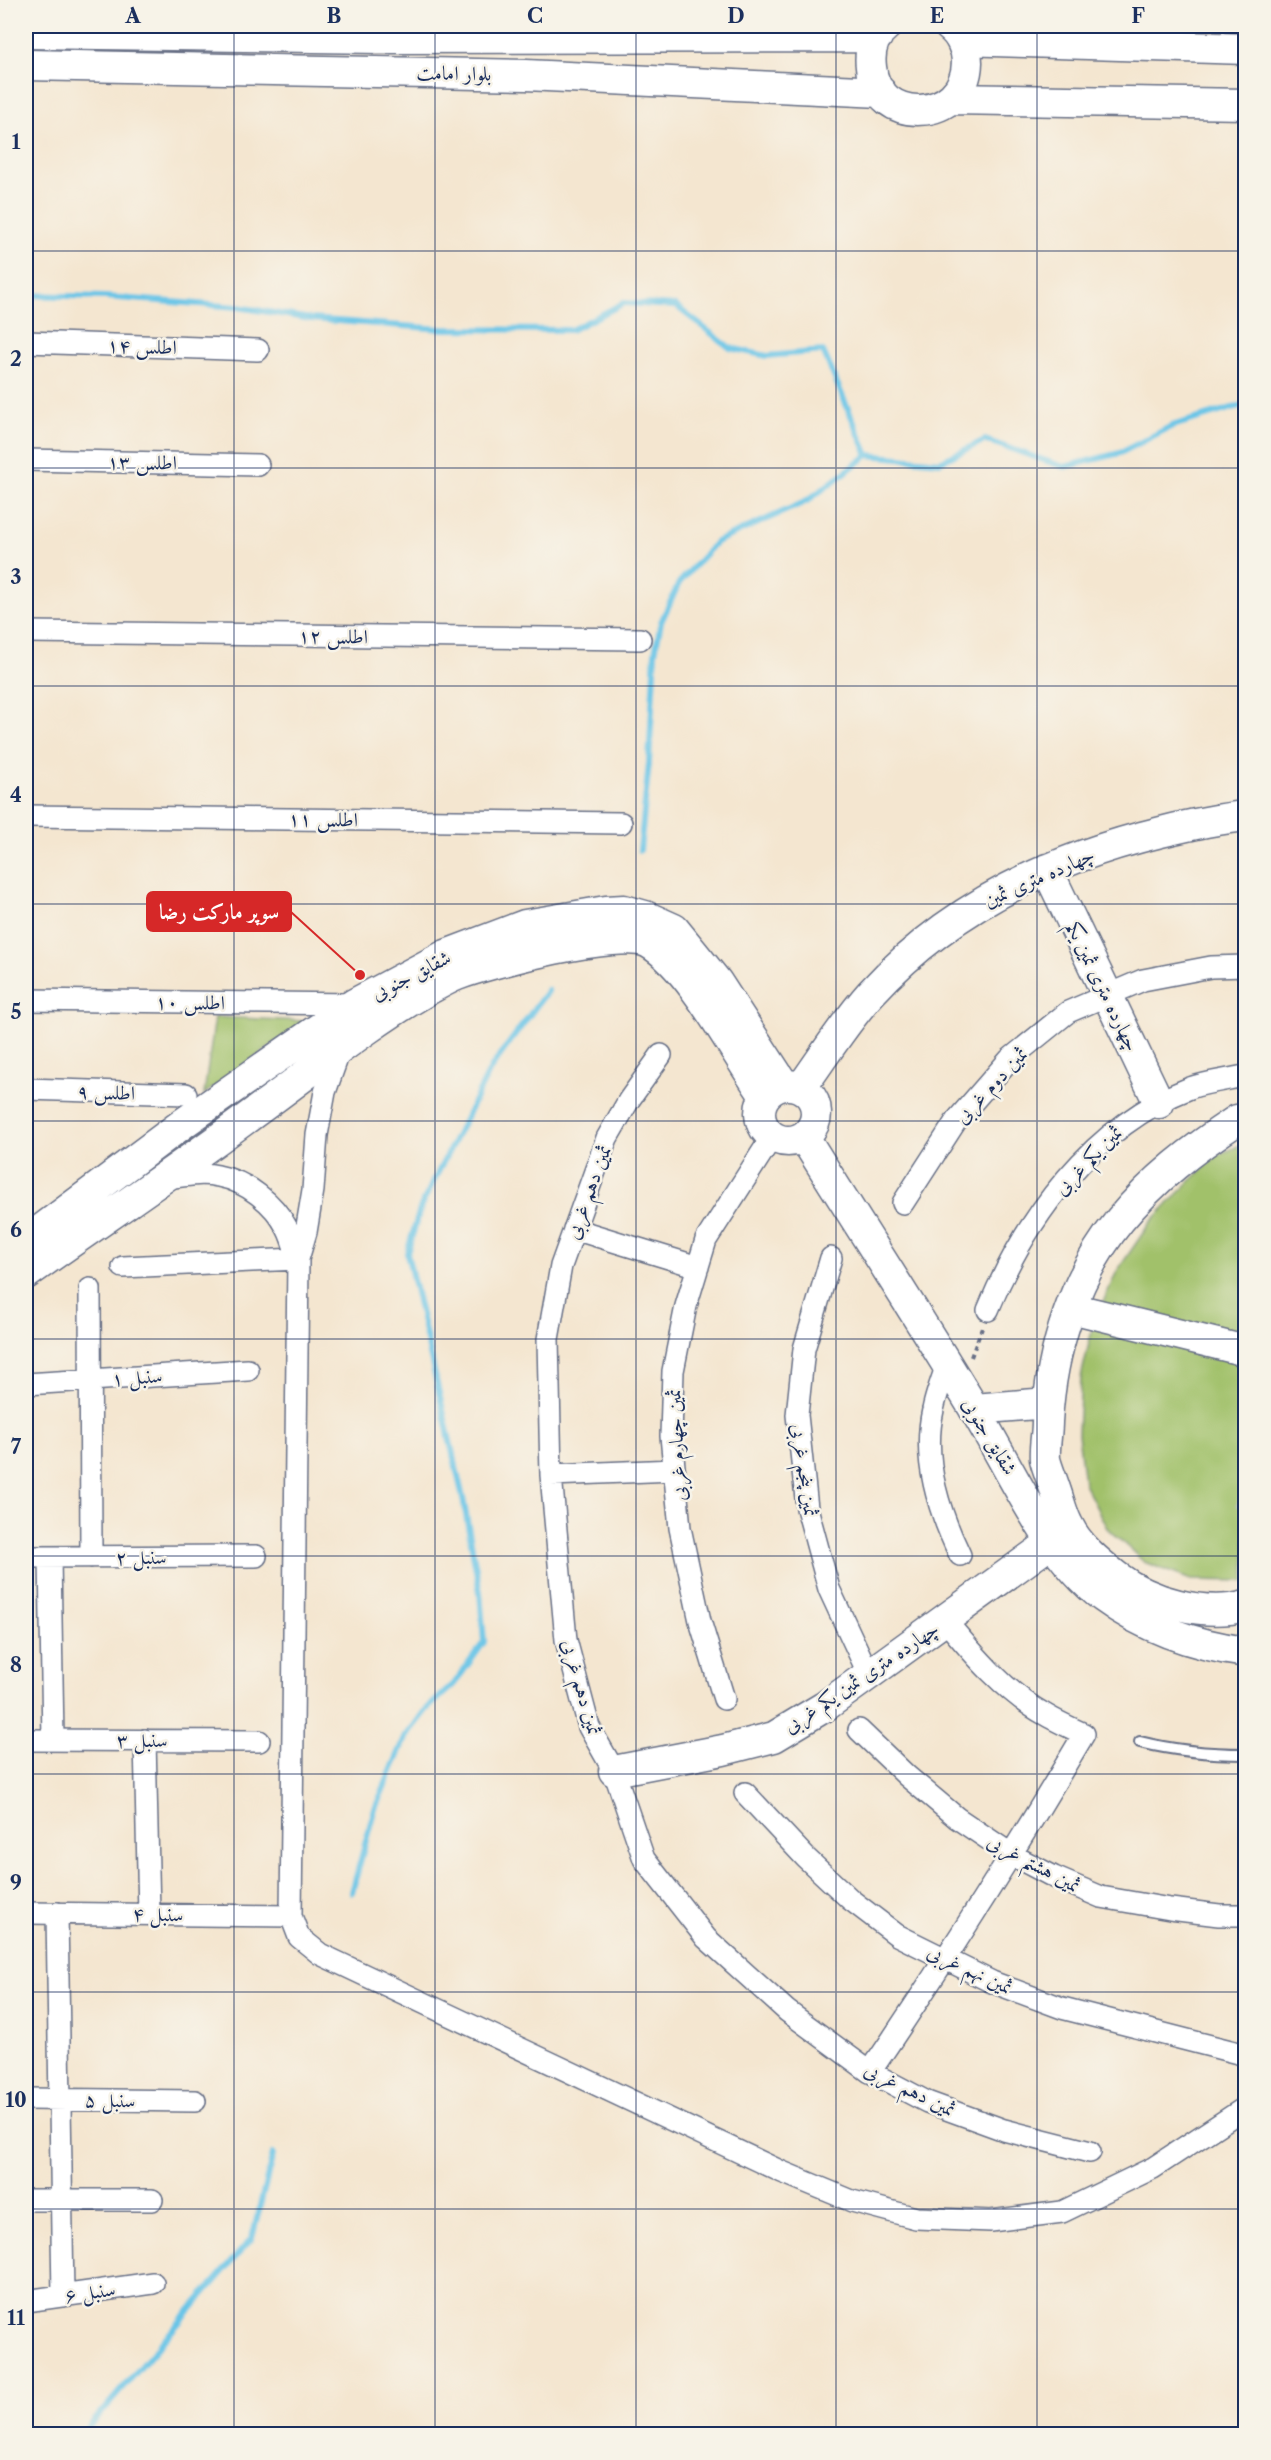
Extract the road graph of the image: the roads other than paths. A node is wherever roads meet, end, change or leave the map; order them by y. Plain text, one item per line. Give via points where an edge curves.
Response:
1 (881, 31) edge
2 (380, 32) edge
3 (26, 33) edge
4 (956, 33) edge
5 (1245, 49) edge
6 (26, 65) edge
7 (882, 92) junction
8 (950, 99) junction
9 (1245, 104) edge
10 (26, 342) edge
11 (258, 350) dead end
12 (26, 460) edge
13 (258, 465) dead end
14 (26, 632) edge
15 (640, 639) dead end
16 (26, 816) edge
17 (1245, 816) edge
18 (621, 823) dead end
19 (1047, 869) junction
20 (1245, 966) edge
21 (1108, 995) junction
22 (26, 1000) edge
23 (354, 1004) junction
24 (340, 1050) junction
25 (661, 1055) dead end
26 (1244, 1076) dead end
27 (26, 1089) edge
28 (784, 1090) junction
29 (186, 1094) dead end
30 (1159, 1103) junction
31 (1245, 1119) edge
32 (772, 1137) junction
33 (804, 1137) junction
34 (162, 1179) junction
35 (903, 1203) dead end
36 (574, 1229) junction
37 (26, 1241) edge
38 (831, 1258) dead end
39 (298, 1259) junction
40 (123, 1267) dead end
41 (698, 1268) junction
42 (26, 1274) edge
43 (90, 1289) dead end
44 (1071, 1308) junction
45 (988, 1310) road end
46 (1245, 1351) edge
47 (248, 1370) dead end
48 (91, 1380) junction
49 (26, 1384) edge
50 (960, 1386) junction
51 (1048, 1403) junction
52 (674, 1470) junction
53 (551, 1475) junction
54 (1052, 1542) junction
55 (960, 1555) dead end
56 (256, 1556) dead end
57 (26, 1557) edge
58 (50, 1557) junction
59 (91, 1557) junction
60 (1245, 1606) edge
61 (945, 1620) junction
62 (1245, 1652) edge
63 (869, 1676) junction
64 (724, 1699) dead end
65 (859, 1730) dead end
66 (26, 1740) edge
67 (53, 1740) junction
68 (145, 1740) junction
69 (259, 1741) dead end
70 (1140, 1742) dead end
71 (1245, 1754) edge
72 (614, 1771) junction
73 (745, 1793) dead end
74 (1012, 1855) junction
75 (26, 1913) edge
76 (57, 1913) junction
77 (149, 1914) junction
78 (1245, 1915) edge
79 (291, 1916) junction
80 (947, 1959) junction
81 (1245, 2055) edge
82 (870, 2073) junction
83 (26, 2099) edge
84 (59, 2099) junction
85 (195, 2101) dead end
86 (1245, 2108) edge
87 (1090, 2152) dead end
88 (26, 2200) edge
89 (152, 2200) dead end
90 (61, 2201) junction
91 (153, 2283) dead end
92 (63, 2296) junction
93 (26, 2301) edge

1 - 2 main road, بلوار امامت
1 - 7 main road via 870,55 872,79
2 - 3 main road, بلوار امامت
4 - 5 main road
4 - 8 main road via 967,55 966,70 961,86
6 - 7 main road, بلوار امامت via 526,75
7 - 8 main road via 902,109 919,111
8 - 9 main road
10 - 11 street, اطلس ۱۴
12 - 13 street, اطلس ۱۳
14 - 15 street, اطلس ۱۲
16 - 18 street, اطلس ۱۱
17 - 19 main road, چهارده متری ثمین via 1121,842
19 - 21 main road, چهارده متری ثمین یکم
19 - 28 main road, چهارده متری ثمین via 991,896 944,926 907,957
20 - 21 street, ثمین دوم غربی via 1210,967 1143,980
21 - 30 main road, چهارده متری ثمین یکم
21 - 35 street, ثمین دوم غربی via 1068,1012 1010,1059 956,1121
22 - 23 street, اطلس ۱۰
23 - 28 main road, شقایق جنوبی via 446,955 525,925 624,910 674,929 717,982
23 - 37 main road, شقایق جنوبی via 185,1122
24 - 28 main road, شقایق جنوبی via 428,990 456,976 584,942 638,939 649,943 679,968
24 - 34 main road, شقایق جنوبی
24 - 39 street via 325,1092 317,1135 314,1190
25 - 36 street, ثمین دهم غربی via 607,1138
26 - 30 street, ثمین یکم غربی via 1191,1088
27 - 29 street, اطلس ۹
28 - 32 main road via 760,1107 764,1129
28 - 33 main road via 811,1098 816,1111 814,1124
30 - 45 street, ثمین یکم غربی via 1122,1124 1059,1186 1003,1273
31 - 44 main road via 1237,1120 1189,1152 1151,1184 1119,1221 1091,1263
32 - 33 main road via 788,1142
32 - 41 street, ثمین چهارم غربی via 706,1240
33 - 50 main road, شقایق جنوبی
34 - 39 street via 192,1174 218,1176 244,1185 270,1205 288,1228
34 - 42 main road, شقایق جنوبی
36 - 41 street
36 - 53 street, ثمین دهم غربی via 561,1266 548,1339
38 - 63 street, ثمین پنجم غربی via 804,1349 797,1415 807,1508 829,1589
39 - 40 street
39 - 79 street
41 - 52 street, ثمین چهارم غربی via 673,1371
43 - 48 street
44 - 46 main road
44 - 51 main road via 1056,1355
47 - 48 street, سنبل ۱
48 - 49 street, سنبل ۱
48 - 59 street
50 - 51 main road
50 - 54 main road, شقایق جنوبی
50 - 55 street via 933,1412 930,1457 938,1497
51 - 60 main road via 1045,1459 1067,1524 1095,1558 1121,1580 1168,1602 1194,1608
52 - 53 street
52 - 64 street, ثمین چهارم غربی via 680,1528 700,1621
53 - 72 street, ثمین دهم غربی via 566,1640 589,1727
54 - 61 main road, چهارده متری ثمین یکم غربی
54 - 62 main road, شقایق جنوبی via 1102,1596 1137,1619 1182,1638
56 - 59 street, سنبل ۲
57 - 58 street, سنبل ۲
58 - 59 street, سنبل ۲
58 - 67 street
61 - 63 main road, چهارده متری ثمین یکم غربی
61 - 74 street via 1006,1686 1044,1715 1084,1734
63 - 72 main road, چهارده متری ثمین یکم غربی via 774,1737
65 - 74 street, ثمین هشتم غربی via 957,1818
66 - 67 street, سنبل ۳
67 - 68 street, سنبل ۳
68 - 69 street, سنبل ۳
68 - 77 street
70 - 71 lane via 1177,1751
72 - 82 street, ثمین دهم غربی via 644,1859 706,1938 787,2011
73 - 80 street, ثمین نهم غربی via 851,1900 897,1935
74 - 78 street, ثمین هشتم غربی via 1101,1897
74 - 80 street
75 - 76 street, سنبل ۴
76 - 77 street, سنبل ۴
76 - 84 street
77 - 79 street, سنبل ۴
79 - 86 street via 299,1936 320,1954 782,2172 852,2201 916,2218 991,2222 1062,2212 1153,2168
80 - 81 street, ثمین نهم غربی via 992,1982 1062,2008
80 - 82 street
82 - 87 street, ثمین دهم غربی via 927,2102 1004,2130
83 - 84 street, سنبل ۵
84 - 85 street, سنبل ۵
84 - 90 street
88 - 90 street
89 - 90 street
90 - 92 street
91 - 92 street, سنبل ۶
92 - 93 street, سنبل ۶

